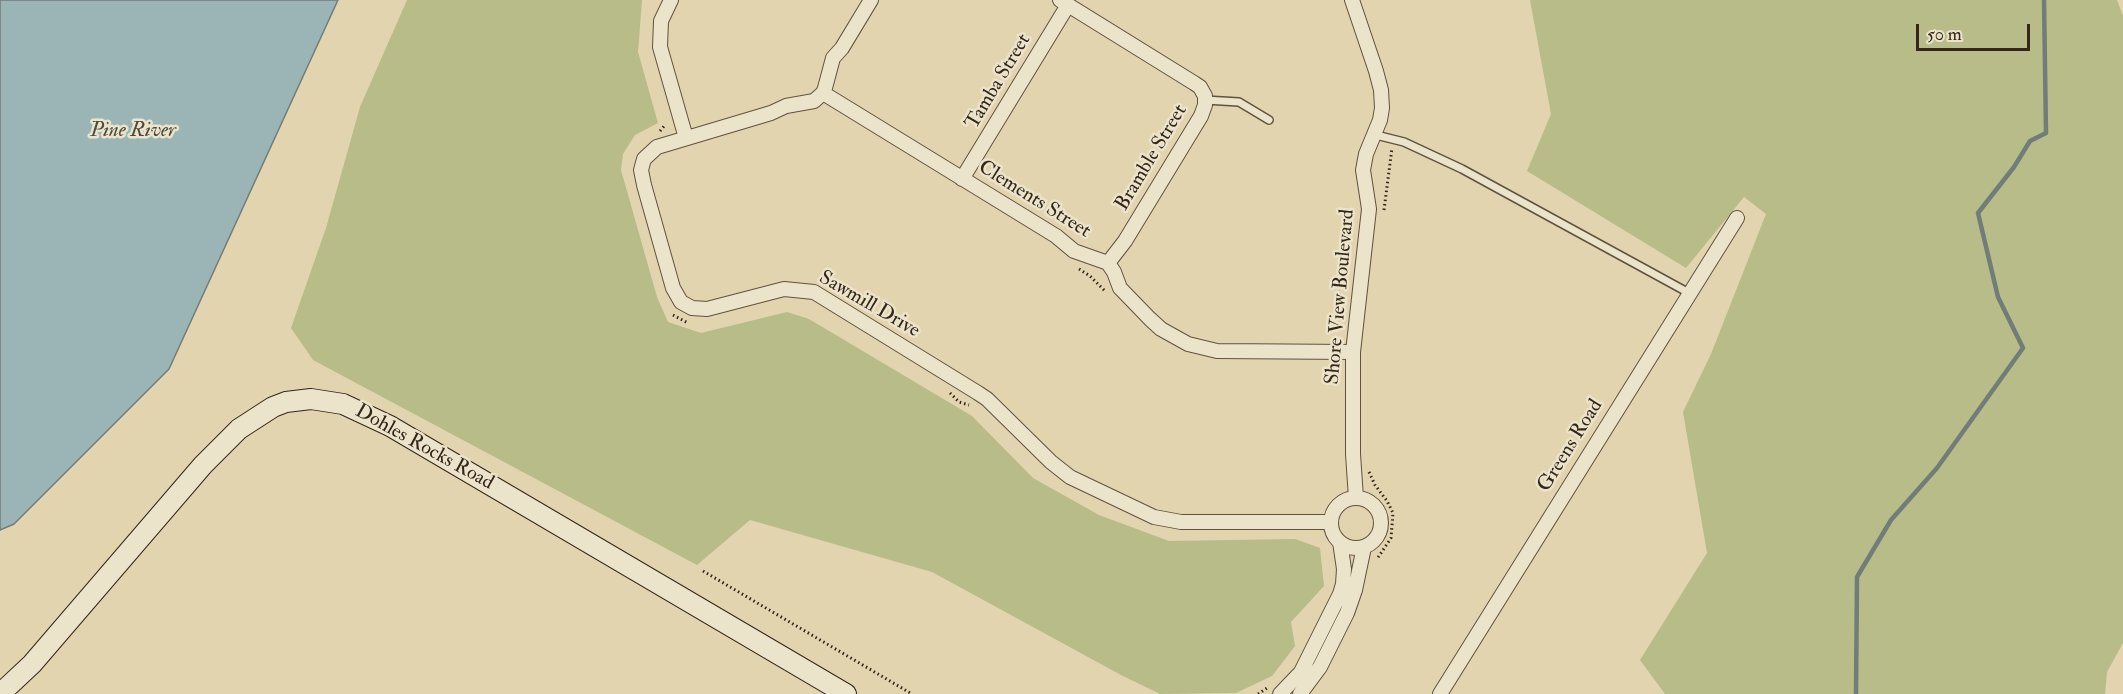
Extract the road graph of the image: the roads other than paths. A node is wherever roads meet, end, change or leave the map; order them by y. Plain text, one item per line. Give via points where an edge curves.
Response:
1 (670, 0) edge
2 (871, 0) edge
3 (1352, 0) edge
4 (1064, 3) edge
5 (823, 93) junction
6 (1205, 100) junction
7 (1269, 120) dead end
8 (1376, 135) junction
9 (686, 138) junction
10 (962, 179) junction
11 (1737, 218) dead end
12 (1108, 263) junction
13 (1689, 292) junction
14 (1353, 352) junction
15 (1356, 498) junction
16 (1331, 522) junction
17 (1340, 542) junction
18 (1365, 547) junction
19 (0, 694) edge
20 (846, 694) edge
21 (1280, 694) edge
22 (1300, 694) edge
23 (1440, 694) edge

1 - 9 street via 661,21 660,48
2 - 5 street via 833,58
3 - 8 street, Shore View Boulevard via 1381,90
4 - 6 street, Bramble Street via 1194,83 1203,91
4 - 10 street, Tamba Street
5 - 9 street, Sawmill Drive via 809,103
5 - 10 street, Clements Street
6 - 7 lane, Bramble Street via 1239,102
6 - 12 street, Bramble Street via 1201,116
8 - 13 lane via 1404,142 1462,169
8 - 14 street, Shore View Boulevard via 1363,164 1369,209
9 - 16 street, Sawmill Drive via 653,149 644,159 641,171 676,295 685,306 707,309 784,289 814,292 987,399 1060,471 1154,518 1181,522
10 - 12 street, Clements Street via 1081,254
11 - 13 street, Greens Road
12 - 14 street via 1120,288 1150,319 1188,344 1217,351
13 - 23 street, Greens Road
14 - 15 street, Shore View Boulevard
15 - 16 street via 1336,508
15 - 18 street via 1371,503 1381,523 1377,537
16 - 17 street
17 - 18 street via 1351,548
17 - 21 street via 1344,564 1340,594 1301,672
18 - 22 street via 1349,607 1320,667
19 - 20 street, Dohles Rocks Road via 32,664 238,429 273,407 311,399 343,404 390,426

